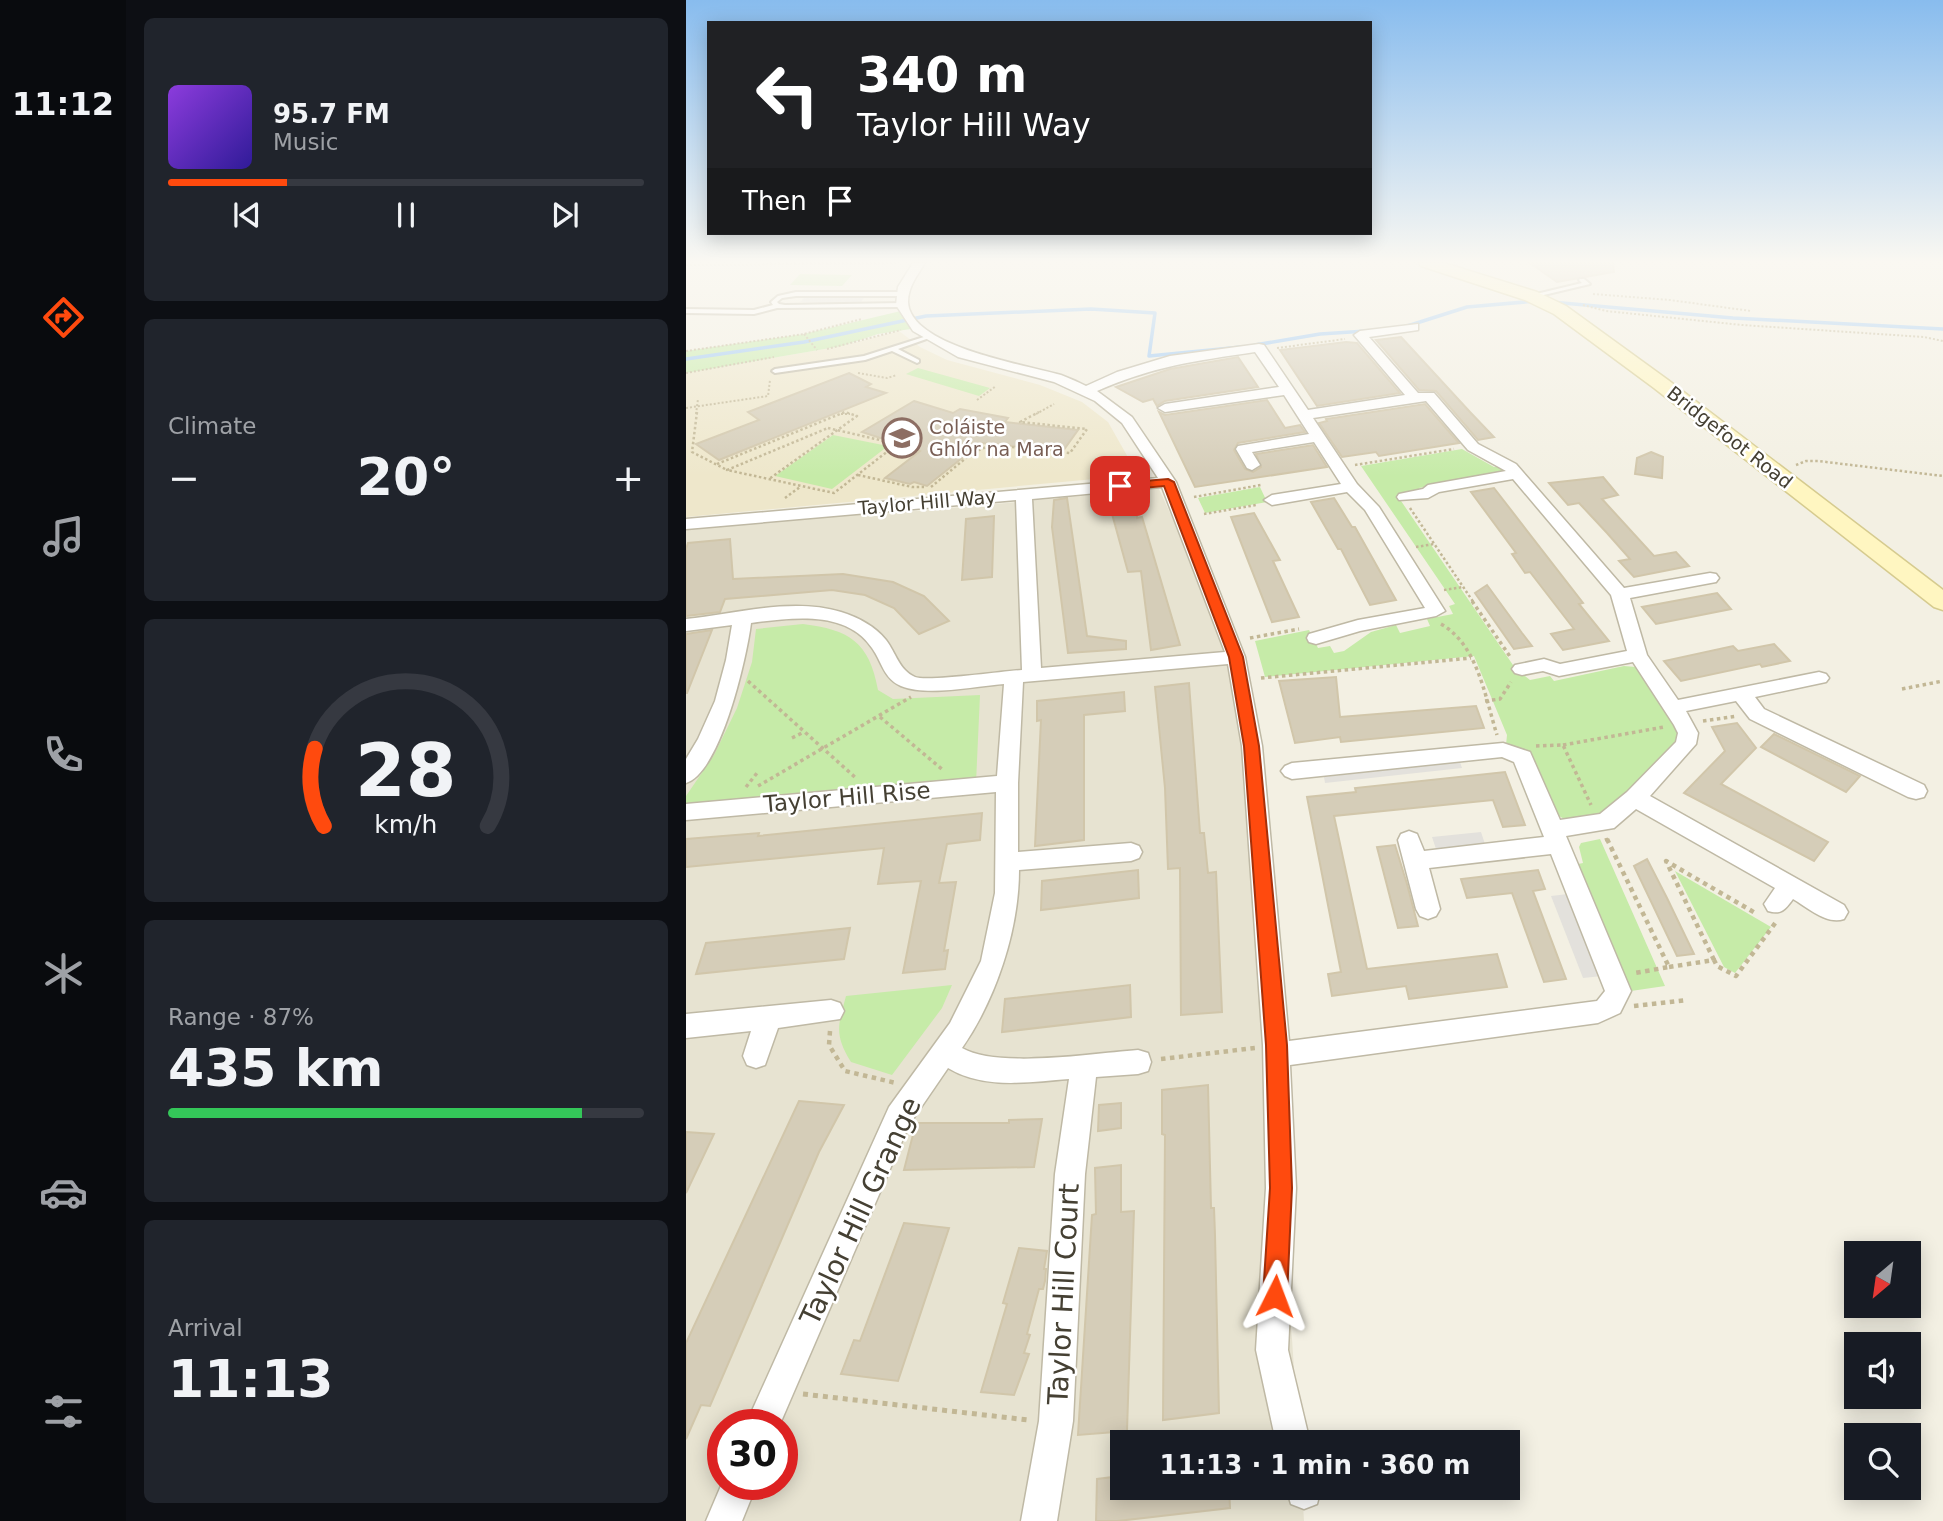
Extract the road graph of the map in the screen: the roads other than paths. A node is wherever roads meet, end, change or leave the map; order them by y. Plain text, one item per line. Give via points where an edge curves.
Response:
1 (926, 334) edge
2 (1367, 334) edge
3 (1588, 334) edge
4 (929, 337) junction
5 (892, 349) junction
6 (917, 361) dead end
7 (775, 371) dead end
8 (1288, 390) junction
9 (1086, 391) junction
10 (1415, 398) junction
11 (1165, 408) dead end
12 (1304, 415) junction
13 (1233, 432) dead end
14 (1319, 438) junction
15 (1242, 449) junction
16 (1252, 465) dead end
17 (1517, 474) junction
18 (1168, 482) junction
19 (1351, 487) junction
20 (1024, 494) junction
21 (1404, 498) road end
22 (1265, 502) road end
23 (686, 524) edge
24 (1710, 578) dead end
25 (1620, 594) junction
26 (1943, 602) edge
27 (742, 619) junction
28 (686, 625) edge
29 (1316, 638) dead end
30 (1243, 647) junction
31 (1638, 655) junction
32 (1515, 669) road end
33 (1023, 676) junction
34 (1819, 678) dead end
35 (1742, 695) junction
36 (1679, 715) junction
37 (1302, 763) dead end
38 (686, 775) edge
39 (1007, 783) junction
40 (1916, 791) dead end
41 (1635, 798) junction
42 (686, 812) edge
43 (1556, 836) junction
44 (1131, 852) dead end
45 (1007, 862) junction
46 (1428, 909) dead end
47 (1836, 912) dead end
48 (831, 1011) road end
49 (768, 1018) junction
50 (686, 1026) edge
51 (1277, 1050) junction
52 (943, 1051) junction
53 (756, 1056) dead end
54 (1139, 1062) road end
55 (1084, 1066) junction
56 (769, 1409) edge
57 (1290, 1430) edge
58 (733, 1500) edge
59 (724, 1521) edge
60 (1039, 1521) edge

1 - 4 street
2 - 10 street via 1360,335
3 - 26 street, Bridgefoot Road via 1661,384
4 - 5 lane
4 - 9 street via 963,354 1059,379
5 - 6 lane
5 - 7 lane via 865,358
8 - 9 street via 1259,348 1170,360
8 - 11 street
8 - 12 street
9 - 18 street via 1127,420
10 - 12 street
10 - 17 street via 1429,396 1473,447
12 - 14 street
13 - 15 street
14 - 15 street
14 - 19 street
15 - 16 street
17 - 21 street via 1434,488
17 - 25 street
18 - 20 street, Taylor Hill Way
18 - 30 street
19 - 22 street
19 - 29 street via 1371,507 1436,611 1338,628
20 - 23 street, Taylor Hill Way
20 - 33 street, Taylor Hill Grange
24 - 25 street
25 - 31 street
27 - 28 street
27 - 33 street via 829,614 870,634 901,680 919,685
27 - 38 street via 733,680 715,725
30 - 33 street
30 - 51 street
31 - 32 street via 1559,670 1544,665
31 - 36 street
33 - 39 street, Taylor Hill Grange
34 - 35 street
35 - 36 street
35 - 40 street via 1757,714
36 - 41 street via 1688,733 1686,744
37 - 43 street via 1503,741 1523,757
39 - 42 street, Taylor Hill Rise
39 - 45 street, Taylor Hill Grange
41 - 43 street via 1613,818
41 - 47 street via 1781,905
43 - 46 street via 1412,851
43 - 51 street via 1618,991 1607,1010
44 - 45 street
45 - 52 street, Taylor Hill Grange via 1007,893 993,961 959,1031
48 - 49 street
49 - 50 street
49 - 53 street
51 - 57 street via 1281,1188 1272,1350
52 - 55 street via 967,1065 1005,1071
52 - 56 street, Taylor Hill Grange via 899,1116
54 - 55 street
55 - 60 street, Taylor Hill Court via 1070,1174 1056,1421
58 - 59 street

